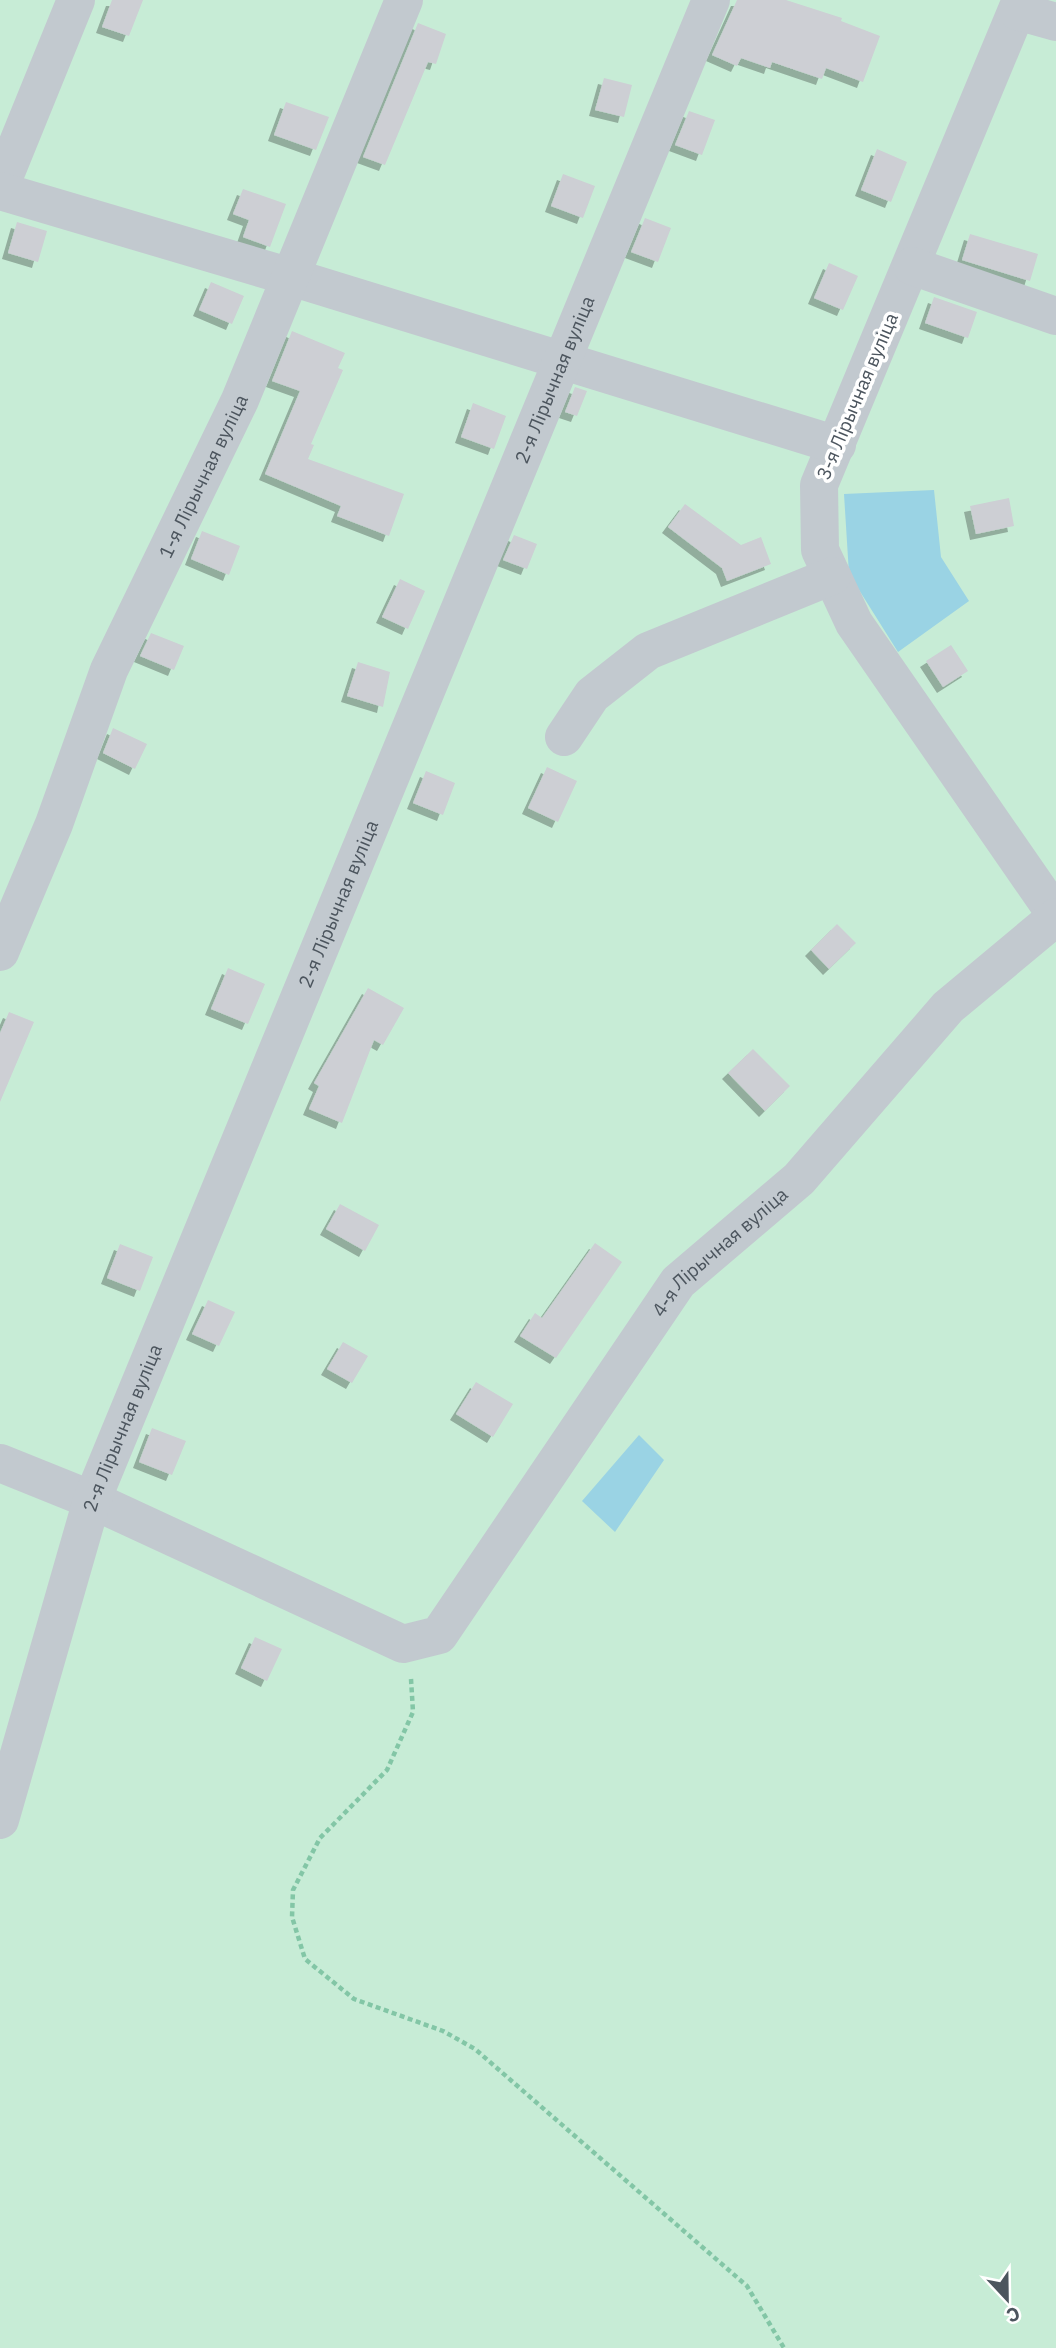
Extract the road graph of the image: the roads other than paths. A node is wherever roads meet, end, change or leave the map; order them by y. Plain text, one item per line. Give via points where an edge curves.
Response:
1 (76, 0) edge
2 (404, 0) edge
3 (710, 0) edge
4 (1019, 5) edge
5 (1056, 22) edge
6 (0, 189) edge
7 (912, 266) junction
8 (292, 276) junction
9 (1056, 316) edge
10 (561, 362) junction
11 (837, 444) junction
12 (832, 576) junction
13 (564, 737) dead end
14 (1056, 916) edge
15 (0, 952) edge
16 (0, 1463) edge
17 (92, 1500) junction
18 (0, 1820) edge

1 - 6 lane
2 - 8 lane, 1-я Лірычная вуліца
3 - 10 lane, 2-я Лірычная вуліца
4 - 5 lane
4 - 7 lane, 3-я Лірычная вуліца
6 - 8 lane
7 - 9 lane
7 - 11 lane, 3-я Лірычная вуліца
8 - 10 lane
8 - 15 lane, 1-я Лірычная вуліца via 240,400 109,670 54,824
10 - 11 lane
10 - 17 lane, 2-я Лірычная вуліца
11 - 12 lane, 3-я Лірычная вуліца via 819,485 820,550
12 - 13 lane via 648,651 592,695
12 - 14 lane, 3-я Лірычная вуліца via 854,623
14 - 17 lane, 4-я Лірычная вуліца via 948,1007 799,1179 678,1282 430,1637 403,1644
16 - 17 lane
17 - 18 lane, 2-я Лірычная вуліца

